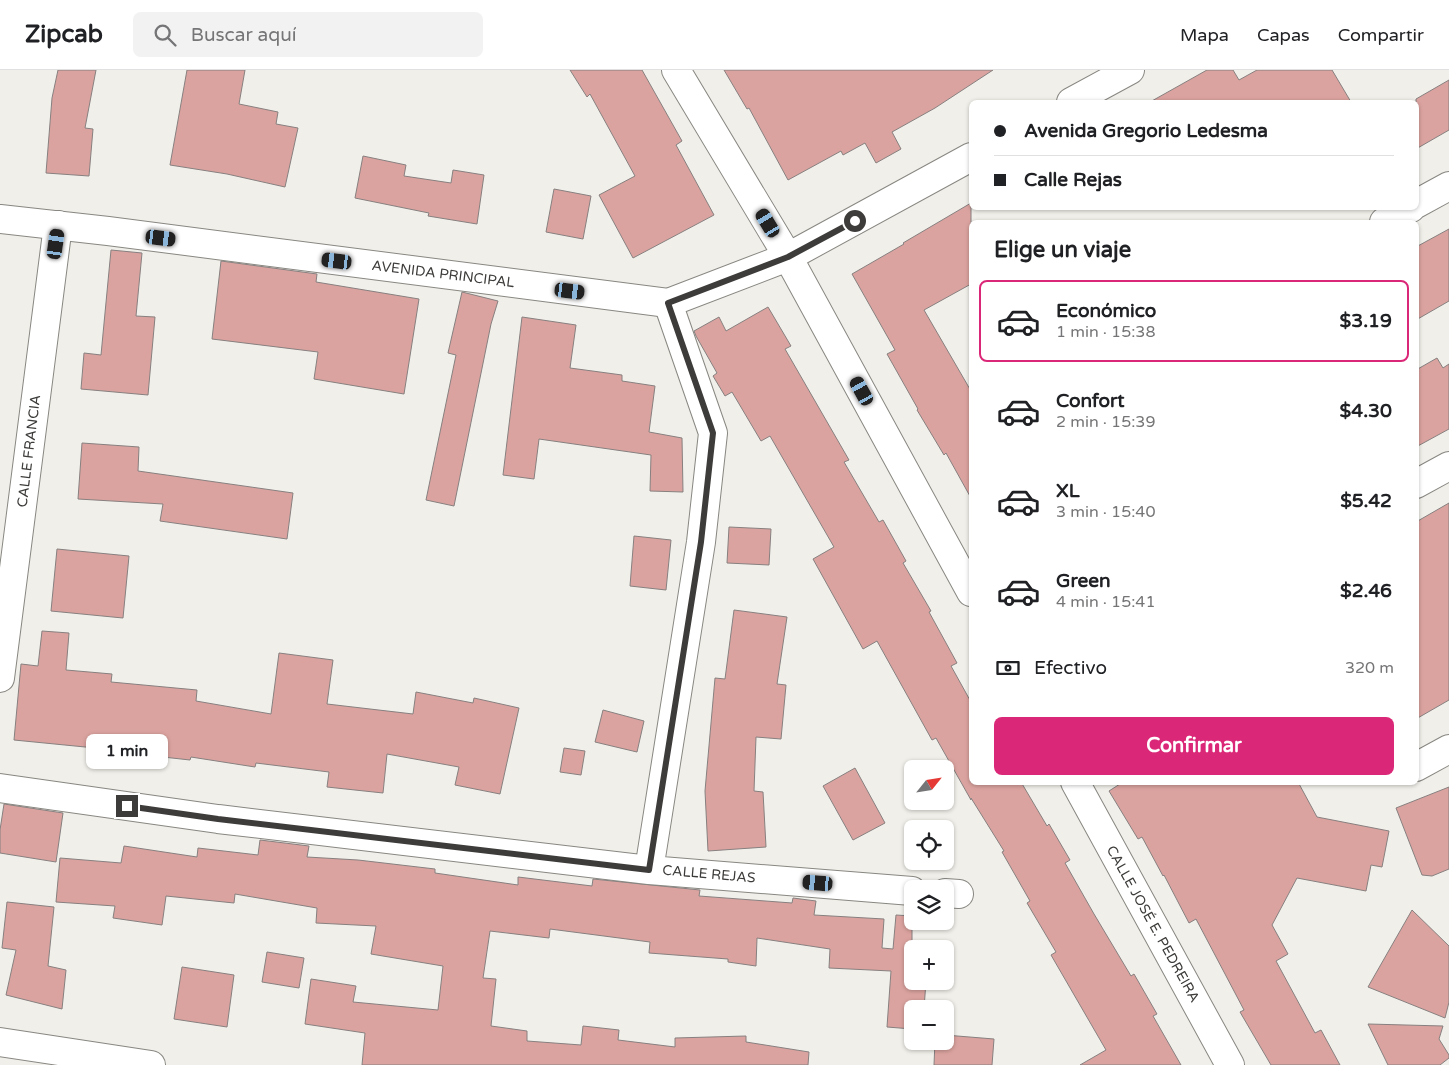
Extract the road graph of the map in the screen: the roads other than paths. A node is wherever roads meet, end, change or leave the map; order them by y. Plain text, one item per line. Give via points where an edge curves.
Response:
1 (676, 70) edge
2 (1130, 70) edge
3 (1075, 100) edge
4 (969, 158) edge
5 (1449, 186) edge
6 (1419, 202) edge
7 (1407, 210) edge
8 (0, 218) edge
9 (1388, 220) edge
10 (58, 225) junction
11 (788, 257) junction
12 (668, 303) junction
13 (1449, 466) edge
14 (1419, 482) edge
15 (969, 588) edge
16 (0, 678) edge
17 (1449, 749) edge
18 (1419, 765) edge
19 (1078, 785) edge
20 (0, 788) edge
21 (649, 870) junction
22 (904, 890) edge
23 (0, 1042) edge
24 (151, 1065) edge
25 (1230, 1065) edge

1 - 11 street
2 - 3 street
4 - 11 street, AVENIDA PRINCIPAL
5 - 6 street
7 - 9 street
8 - 10 street, AVENIDA PRINCIPAL
10 - 12 street, AVENIDA PRINCIPAL
10 - 16 street, CALLE FRANCIA
11 - 12 street, AVENIDA PRINCIPAL
11 - 15 street
12 - 21 street via 713,433 701,542
13 - 14 street
17 - 18 street
19 - 25 street, CALLE JOSÉ E. PEDREIRA
20 - 21 street, CALLE REJAS via 218,819
21 - 22 street, CALLE REJAS
23 - 24 street

